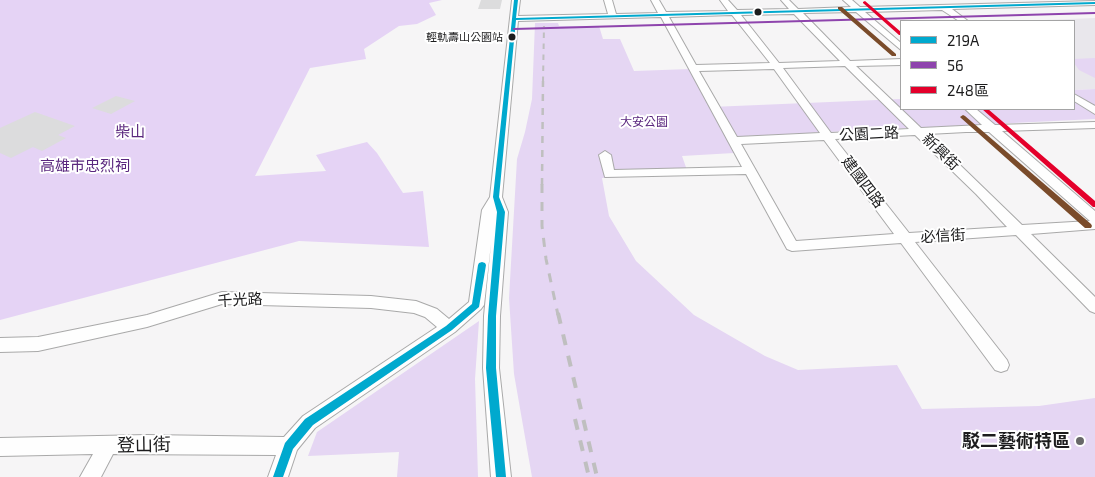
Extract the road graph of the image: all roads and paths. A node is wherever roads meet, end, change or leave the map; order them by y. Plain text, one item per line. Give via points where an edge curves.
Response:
1 (516, 0) edge
2 (608, 0) edge
3 (655, 0) edge
4 (724, 0) edge
5 (785, 0) edge
6 (846, 0) edge
7 (934, 0) edge
8 (1012, 0) edge
9 (1083, 0) edge
10 (1094, 2) edge
11 (1021, 6) junction
12 (945, 8) junction
13 (858, 10) junction
14 (797, 12) junction
15 (734, 13) junction
16 (664, 15) junction
17 (613, 16) junction
18 (514, 19) junction
19 (963, 20) edge
20 (900, 46) edge
21 (900, 62) edge
22 (848, 64) junction
23 (777, 66) junction
24 (693, 68) junction
25 (1075, 98) edge
26 (971, 110) edge
27 (1095, 111) edge
28 (1095, 125) edge
29 (991, 128) junction
30 (919, 131) junction
31 (828, 137) junction
32 (733, 141) junction
33 (605, 155) dead end
34 (748, 170) junction
35 (496, 197) junction
36 (1095, 218) edge
37 (1095, 225) edge
38 (1095, 229) edge
39 (1019, 231) junction
40 (1095, 234) edge
41 (904, 238) junction
42 (1095, 307) edge
43 (449, 328) junction
44 (0, 345) edge
45 (1001, 365) dead end
46 (108, 445) junction
47 (289, 446) junction
48 (0, 447) edge
49 (90, 477) edge
50 (278, 477) edge
51 (502, 477) edge

1 - 18 street
2 - 17 street
3 - 16 street
4 - 15 street, 建國四路
5 - 14 street, 新興街
6 - 13 street
7 - 12 street
8 - 11 street
9 - 10 street
10 - 11 street
11 - 12 street
12 - 13 street
12 - 19 street
13 - 14 street
13 - 20 street
14 - 15 street
14 - 22 street, 新興街
15 - 16 street
15 - 23 street, 建國四路
16 - 17 street
16 - 24 street
17 - 18 street
18 - 35 street
21 - 22 street
22 - 23 street
22 - 30 street, 新興街
23 - 24 street
23 - 31 street, 建國四路
24 - 32 street
25 - 27 street
26 - 29 street
28 - 29 street, 公園二路
29 - 30 street, 公園二路
29 - 36 street
30 - 31 street, 公園二路
30 - 39 street, 新興街
31 - 32 street, 公園二路
31 - 41 street, 建國四路
32 - 34 street
33 - 34 street via 609,174
34 - 41 street, 必信街 via 792,246
35 - 43 street via 489,210 476,305
35 - 51 street via 501,212 491,368
37 - 39 street, 必信街
38 - 40 street via 1092,231
39 - 41 street, 必信街
39 - 42 street, 新興街
41 - 45 street, 建國四路
43 - 44 street, 千光路 via 431,313 416,307 372,302 222,298 146,321 38,344
43 - 47 street via 309,422
46 - 47 street, 登山街
46 - 48 street, 登山街
46 - 49 street
47 - 50 street

